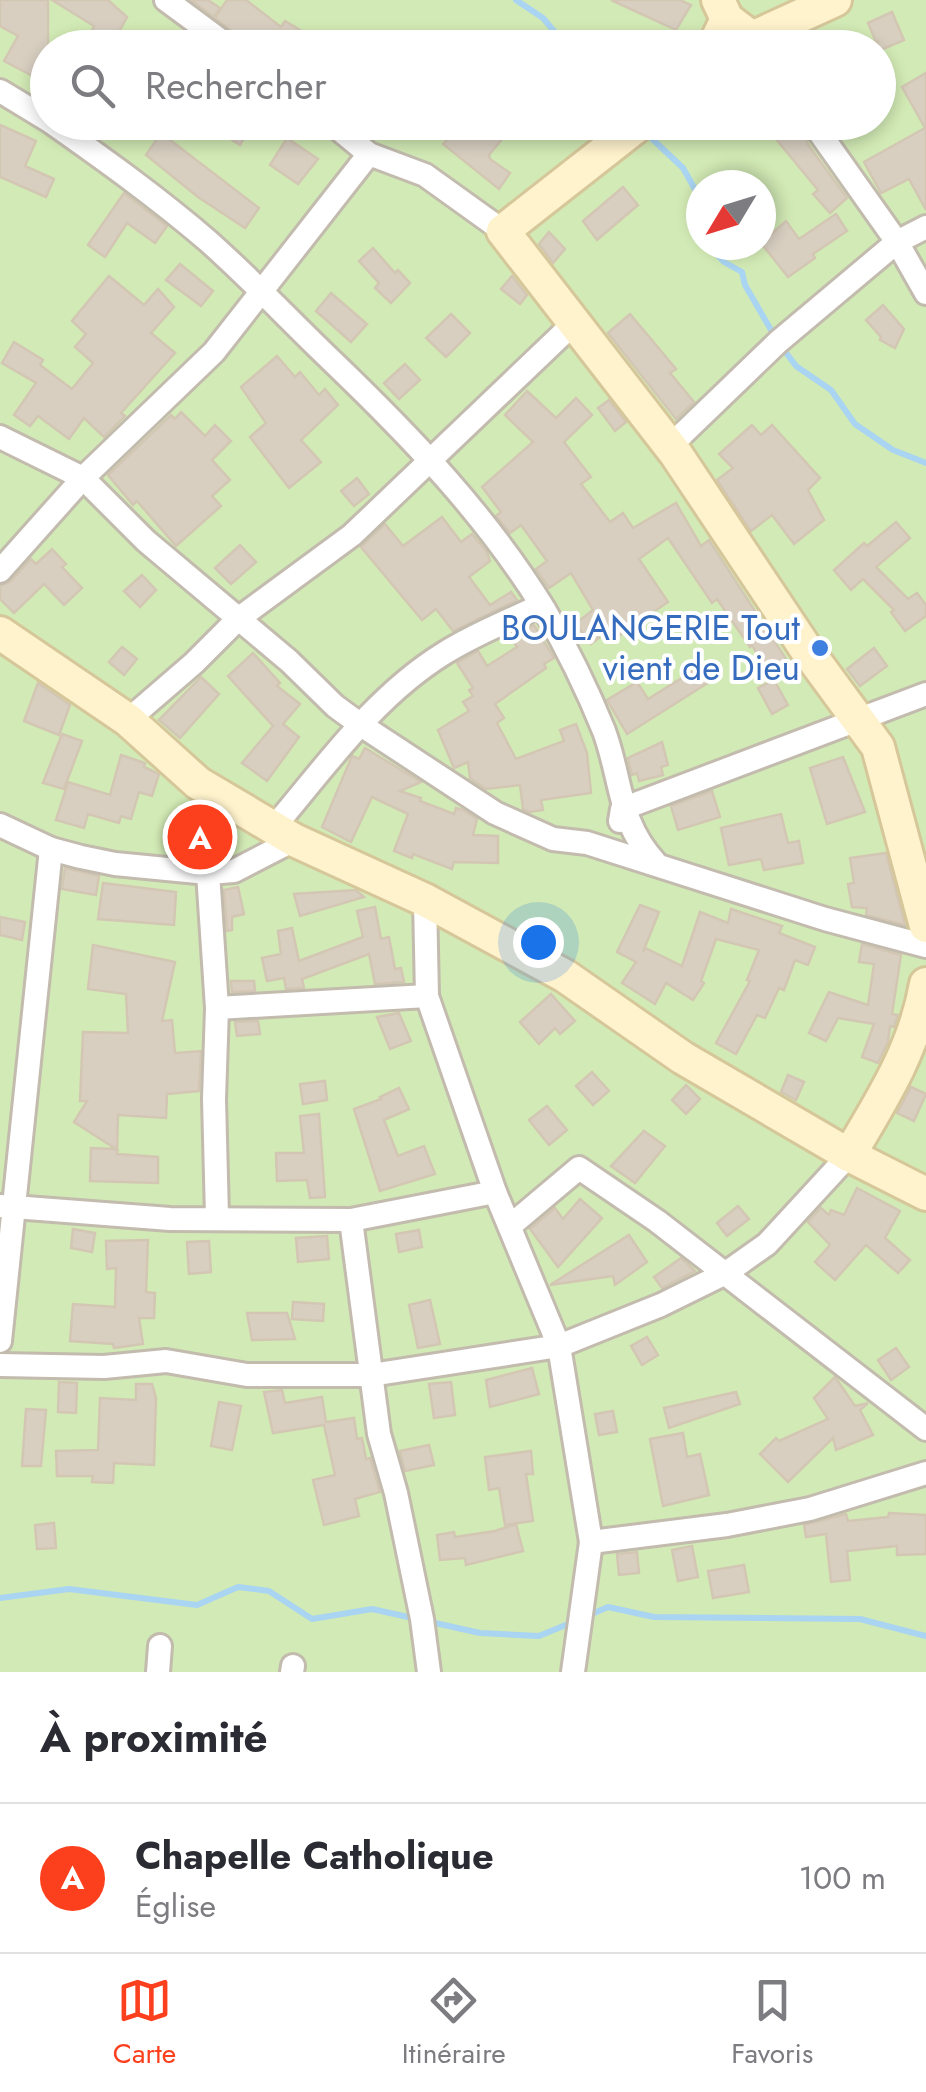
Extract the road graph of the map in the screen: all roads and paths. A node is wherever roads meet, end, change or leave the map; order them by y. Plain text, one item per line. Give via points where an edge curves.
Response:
1 (836, 0) edge
2 (168, 1) edge
3 (730, 25) edge
4 (207, 30) edge
5 (0, 91) edge
6 (30, 109) edge
7 (76, 140) edge
8 (352, 140) edge
9 (619, 140) edge
10 (825, 140) edge
11 (370, 154) junction
12 (926, 228) edge
13 (503, 231) junction
14 (897, 242) junction
15 (263, 292) junction
16 (926, 293) edge
17 (573, 324) junction
18 (0, 437) edge
19 (670, 446) junction
20 (433, 460) junction
21 (83, 478) junction
22 (0, 571) edge
23 (541, 605) junction
24 (238, 618) junction
25 (0, 633) edge
26 (926, 694) edge
27 (128, 720) junction
28 (858, 721) junction
29 (361, 724) junction
30 (622, 809) junction
31 (0, 825) edge
32 (284, 833) junction
33 (50, 849) junction
34 (612, 850) junction
35 (656, 864) junction
36 (208, 873) junction
37 (426, 900) junction
38 (926, 926) edge
39 (926, 946) edge
40 (926, 984) edge
41 (427, 996) junction
42 (217, 1008) junction
43 (849, 1155) junction
44 (496, 1192) junction
45 (926, 1194) edge
46 (6, 1207) edge
47 (217, 1218) junction
48 (351, 1220) junction
49 (510, 1226) junction
50 (726, 1273) junction
51 (0, 1342) edge
52 (559, 1346) junction
53 (0, 1364) edge
54 (371, 1375) junction
55 (926, 1429) edge
56 (926, 1473) edge
57 (591, 1542) junction
58 (160, 1646) dead end
59 (158, 1672) edge
60 (429, 1672) edge
61 (573, 1672) edge

1 - 3 street
2 - 4 street
5 - 6 street
7 - 15 street via 136,182
8 - 11 street
9 - 13 street
10 - 14 street
11 - 13 street via 425,175
11 - 15 street
12 - 14 street
13 - 17 street
14 - 16 street
14 - 19 street via 762,356
15 - 20 street
15 - 21 street via 214,352
17 - 19 street
17 - 20 street
18 - 21 street
19 - 28 street
20 - 23 street
20 - 24 street via 352,535
21 - 22 street
21 - 24 street
23 - 29 street via 443,654
23 - 30 street via 604,732
24 - 27 street
24 - 29 street
25 - 27 street
26 - 28 street
27 - 32 street via 198,783
28 - 30 street
28 - 38 street via 878,747
29 - 32 street
29 - 34 street via 509,821 553,839
30 - 34 street
30 - 35 street
31 - 33 street
32 - 36 street via 234,871
32 - 37 street
33 - 36 street via 115,864
33 - 46 street
34 - 35 street
35 - 39 street
36 - 42 street
37 - 41 street
37 - 43 street via 566,976 682,1058
40 - 43 street via 899,1070
41 - 42 street
41 - 44 street
42 - 47 street
43 - 45 street
43 - 50 street via 767,1244
44 - 48 street
44 - 49 street
46 - 47 street
46 - 51 street
47 - 48 street
48 - 54 street
49 - 50 street via 580,1168
49 - 52 street
50 - 52 street
50 - 55 street
52 - 54 street
52 - 57 street
53 - 54 street via 166,1361 247,1374
54 - 60 street
56 - 57 street via 810,1509
57 - 61 street
58 - 59 street

